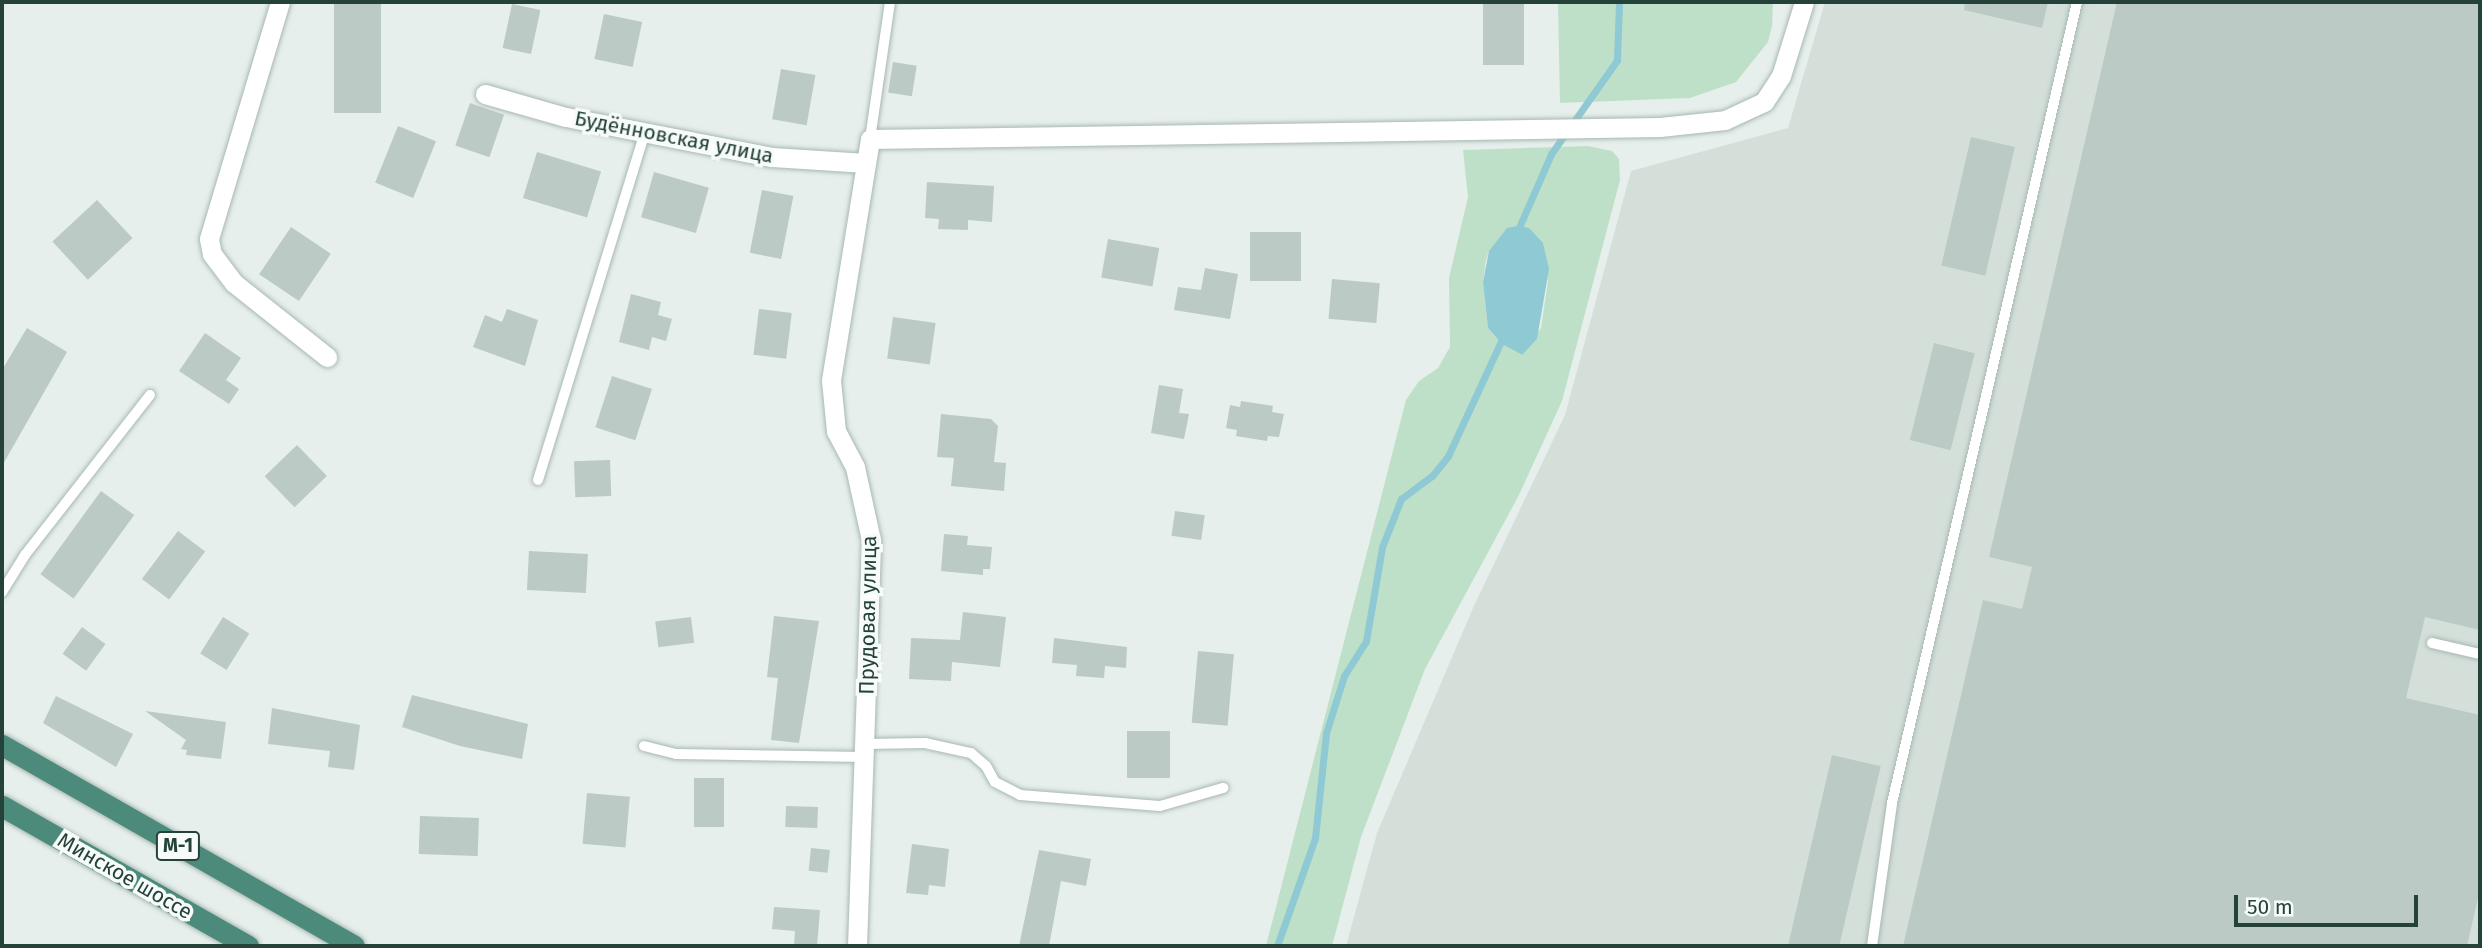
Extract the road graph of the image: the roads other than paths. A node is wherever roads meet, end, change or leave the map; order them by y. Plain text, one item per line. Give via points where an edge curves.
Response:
1 (280, 2) edge
2 (890, 2) edge
3 (1804, 2) edge
4 (2077, 2) edge
5 (485, 94) dead end
6 (645, 132) junction
7 (870, 139) junction
8 (866, 163) junction
9 (327, 357) dead end
10 (150, 395) dead end
11 (538, 480) dead end
12 (2, 592) edge
13 (2432, 643) dead end
14 (2480, 654) edge
15 (2, 745) edge
16 (644, 746) dead end
17 (866, 750) junction
18 (1223, 788) dead end
19 (2, 806) edge
20 (248, 946) edge
21 (354, 946) edge
22 (857, 946) edge
23 (1872, 946) edge

1 - 9 street via 209,239 212,254 234,283
2 - 7 lane, Прудовая улица
3 - 7 street via 1781,76 1764,102 1725,120 1660,127
4 - 23 lane via 1892,803
5 - 6 street, Будённовская улица
6 - 8 street, Будённовская улица via 772,157
6 - 11 lane
7 - 8 street, Прудовая улица
8 - 17 street, Прудовая улица via 831,406 836,431 855,467 871,540
10 - 12 lane via 24,555
13 - 14 lane
15 - 21 highway, М-1
16 - 17 lane via 676,754
17 - 18 lane via 925,743 971,752 995,782 1020,795 1160,806
17 - 22 street, Прудовая улица
19 - 20 highway, Минское шоссе / М-1

